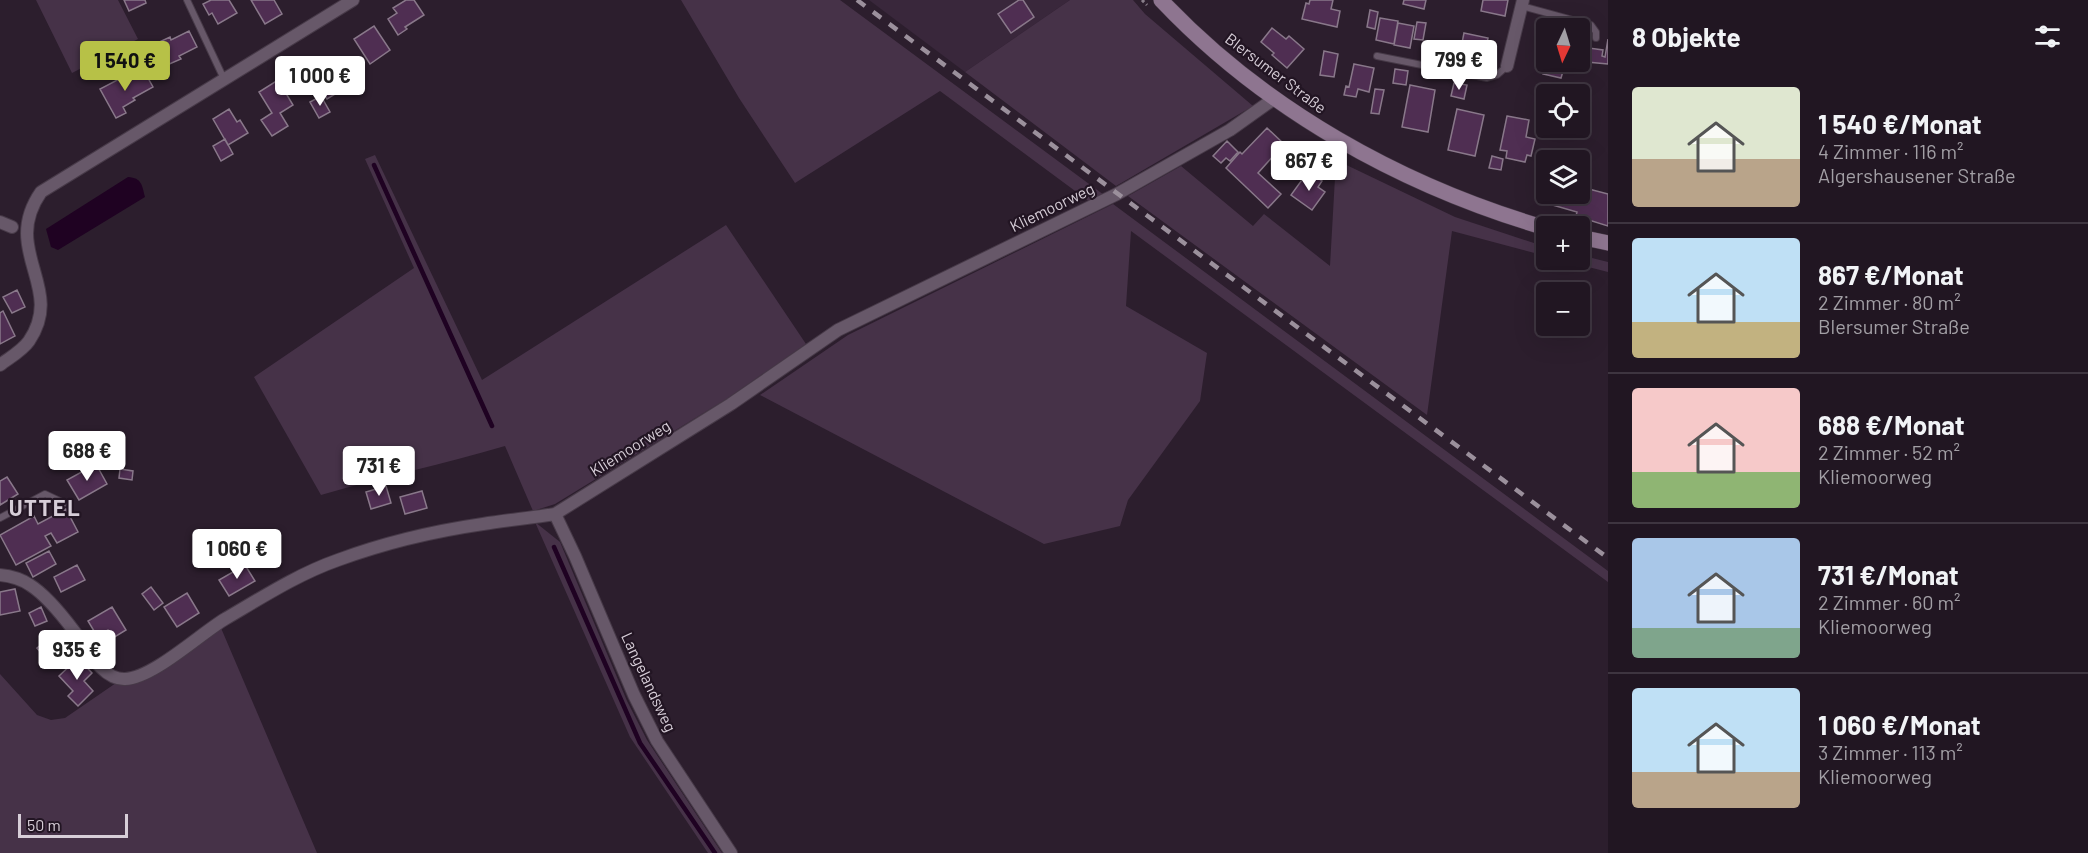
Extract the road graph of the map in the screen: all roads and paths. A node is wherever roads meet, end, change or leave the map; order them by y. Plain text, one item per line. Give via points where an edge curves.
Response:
1 (187, 0) edge
2 (353, 0) edge
3 (1161, 0) edge
4 (1522, 3) edge
5 (1596, 38) dead end
6 (1377, 56) dead end
7 (1507, 66) joint
8 (224, 79) junction
9 (1275, 98) junction
10 (1536, 225) edge
11 (7, 229) edge
12 (1590, 239) edge
13 (1608, 243) edge
14 (23, 273) dead end
15 (0, 365) edge
16 (64, 503) dead end
17 (555, 514) junction
18 (0, 518) edge
19 (0, 575) edge
20 (731, 853) edge

1 - 8 lane
2 - 8 street
3 - 9 main road, Blersumer Straße
4 - 5 lane via 1591,25
4 - 7 street
6 - 7 lane via 1487,78
8 - 11 street via 41,192 20,209
9 - 10 main road, Blersumer Straße via 1401,173
9 - 17 street, Kliemoorweg via 1230,130 1117,194 838,330 731,404
12 - 13 main road
14 - 15 street via 35,305 36,326 28,343
16 - 18 lane via 45,494
17 - 19 street, Kliemoorweg via 482,524 336,560 213,626 134,678 115,678 106,672 31,585
17 - 20 street, Langelandsweg via 657,741

